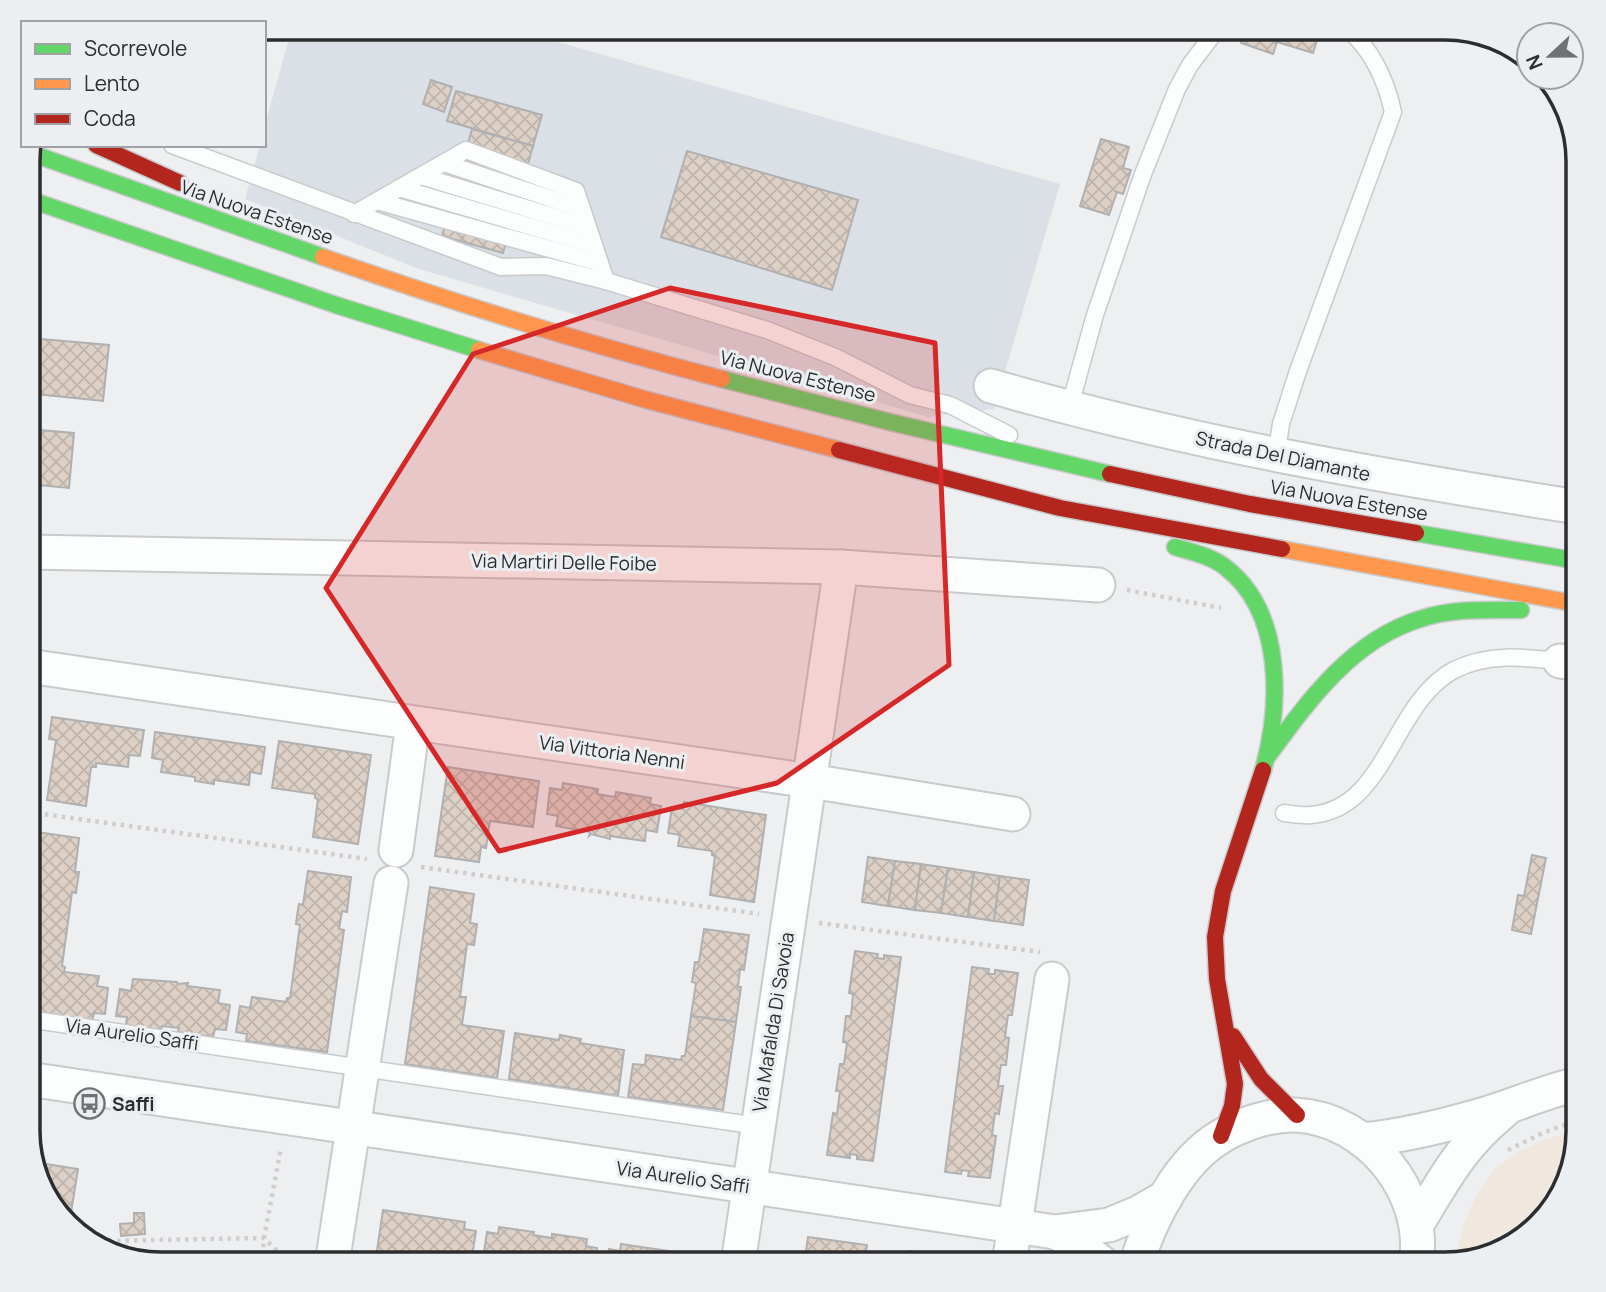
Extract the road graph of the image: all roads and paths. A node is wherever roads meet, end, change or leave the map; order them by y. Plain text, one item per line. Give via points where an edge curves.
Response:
1 (1209, 40) edge
2 (1358, 40) edge
3 (100, 147) edge
4 (177, 147) edge
5 (41, 156) edge
6 (421, 176) junction
7 (190, 188) dead end
8 (399, 188) junction
9 (377, 201) junction
10 (41, 203) edge
11 (227, 206) dead end
12 (354, 214) junction
13 (588, 227) junction
14 (69, 230) dead end
15 (594, 245) junction
16 (600, 263) junction
17 (349, 266) junction
18 (606, 281) junction
19 (336, 305) junction
20 (991, 387) dead end
21 (1069, 409) junction
22 (1276, 456) junction
23 (1140, 481) junction
24 (1566, 505) edge
25 (1060, 508) junction
26 (41, 551) edge
27 (1566, 559) edge
28 (841, 567) junction
29 (1098, 585) joint
30 (1566, 605) edge
31 (1566, 607) edge
32 (1231, 611) dead end
33 (1566, 662) edge
34 (41, 668) edge
35 (413, 723) junction
36 (1266, 758) junction
37 (810, 781) junction
38 (1284, 813) dead end
39 (41, 814) edge
40 (1013, 814) dead end
41 (394, 865) junction
42 (789, 918) junction
43 (1052, 979) joint
44 (41, 1021) edge
45 (1226, 1024) junction
46 (361, 1067) junction
47 (41, 1081) edge
48 (1566, 1086) edge
49 (1514, 1103) junction
50 (1297, 1115) junction
51 (1566, 1124) edge
52 (758, 1126) junction
53 (351, 1128) junction
54 (1221, 1136) junction
55 (283, 1139) dead end
56 (1362, 1140) junction
57 (1505, 1152) dead end
58 (748, 1186) junction
59 (1166, 1197) junction
60 (1417, 1224) junction
61 (1015, 1225) junction
62 (1055, 1232) junction
63 (264, 1238) junction
64 (112, 1241) edge
65 (263, 1252) edge
66 (279, 1252) edge
67 (334, 1252) edge
68 (739, 1252) edge
69 (1011, 1252) edge
70 (1088, 1252) edge
71 (1141, 1252) edge
72 (1416, 1252) edge

1 - 21 lane via 1177,89 1143,174
2 - 22 lane via 1375,62 1393,112 1298,371
3 - 7 highway
4 - 12 lane
5 - 17 highway, Via Nuova Estense
6 - 8 lane
6 - 13 lane
6 - 13 lane via 443,163 582,209
8 - 9 lane
8 - 15 lane
9 - 12 lane
9 - 16 lane
10 - 19 highway
11 - 17 highway
12 - 18 lane via 501,267 546,266
13 - 15 lane
14 - 19 highway
15 - 16 lane
16 - 18 lane
17 - 23 highway, Via Nuova Estense via 654,361
18 - 23 lane via 767,330 835,357 910,395 950,405 1012,437
19 - 25 highway via 647,400
20 - 21 street, Strada Del Diamante
21 - 22 street, Strada Del Diamante
22 - 24 street, Strada Del Diamante
23 - 27 highway, Via Nuova Estense
25 - 30 highway
25 - 36 highway via 1209,558 1236,576 1259,609 1270,645 1272,707
26 - 28 street, Via Martiri Delle Foibe
28 - 29 street, Via Martiri Delle Foibe
28 - 37 street, Via Mafalda Di Savoia
29 - 32 path
31 - 36 highway via 1450,612 1386,633 1352,654 1329,677
33 - 38 lane via 1513,655 1454,670 1413,707 1362,791 1334,809 1312,815
34 - 35 street, Via Vittoria Nenni
35 - 37 street, Via Vittoria Nenni
35 - 41 street
36 - 45 highway via 1220,903 1215,940
37 - 40 street
37 - 42 street, Via Mafalda Di Savoia
39 - 41 path
41 - 42 path
41 - 46 street
42 - 43 path via 1045,953
42 - 52 street, Via Mafalda Di Savoia
43 - 61 street
44 - 46 lane, Via Aurelio Saffi
45 - 50 highway via 1260,1080
45 - 54 highway via 1235,1093
46 - 52 lane, Via Aurelio Saffi
46 - 53 street
47 - 53 street, Via Aurelio Saffi
48 - 49 street
49 - 56 street via 1416,1132
49 - 60 street via 1458,1156
50 - 54 street via 1263,1119
50 - 56 street via 1329,1122
51 - 57 path
52 - 58 street, Via Mafalda Di Savoia
53 - 58 street, Via Aurelio Saffi
53 - 67 street
54 - 59 street via 1202,1150
55 - 63 path
56 - 60 street via 1396,1174
58 - 61 street, Via Aurelio Saffi
58 - 68 street, Via Mafalda Di Savoia
59 - 62 street, Via Aurelio Saffi via 1109,1224
59 - 71 street
60 - 72 street
61 - 62 street, Via Aurelio Saffi
61 - 69 street
62 - 70 street, Via Aurelio Saffi
63 - 64 path
63 - 65 path
63 - 66 path

